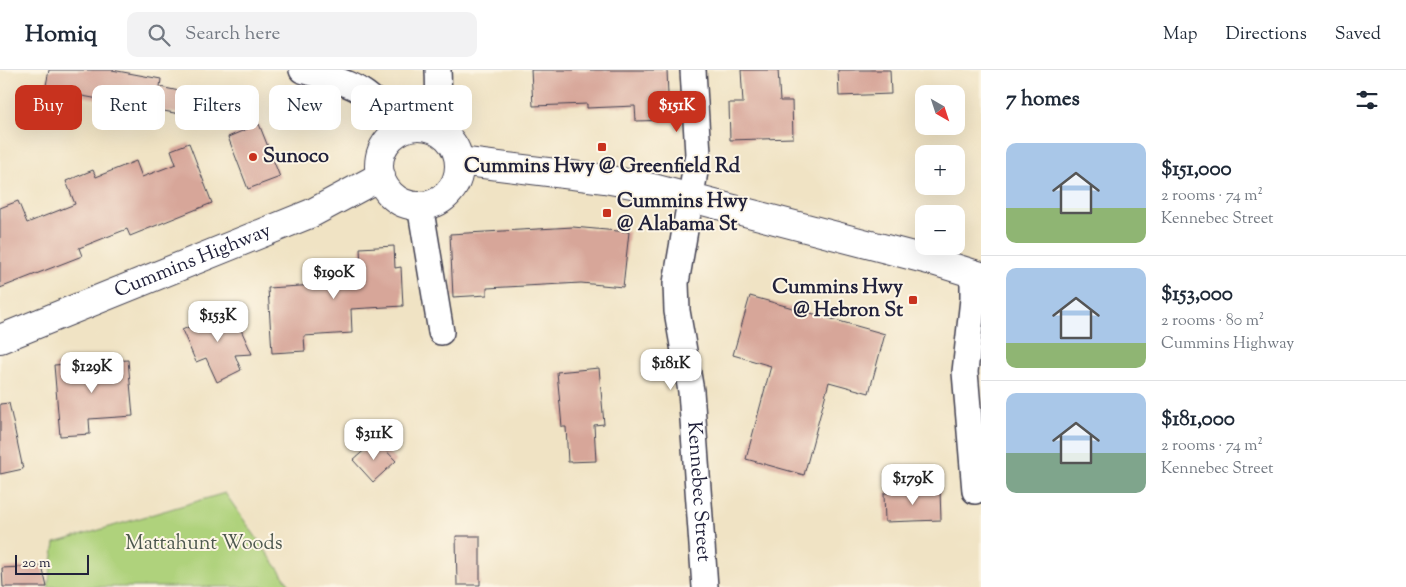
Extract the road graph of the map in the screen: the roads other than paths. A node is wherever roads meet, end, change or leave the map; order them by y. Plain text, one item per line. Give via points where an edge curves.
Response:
1 (302, 70) edge
2 (438, 70) edge
3 (693, 70) edge
4 (438, 85) edge
5 (438, 130) edge
6 (400, 131) joint
7 (459, 161) junction
8 (380, 176) junction
9 (690, 198) junction
10 (420, 206) junction
11 (977, 275) edge
12 (441, 332) dead end
13 (0, 339) edge
14 (975, 491) dead end
15 (705, 587) edge

1 - 6 street via 361,90
2 - 4 street
3 - 9 street, Kennebec Street via 698,154
5 - 7 main road via 448,137
6 - 8 main road via 382,150
7 - 9 main road via 605,179
7 - 10 main road via 458,174 445,196
8 - 10 main road via 395,198
8 - 13 main road, Cummins Highway via 312,213
9 - 11 main road
9 - 15 street, Kennebec Street via 676,283 676,311 691,391
10 - 12 street
11 - 14 street via 966,372

